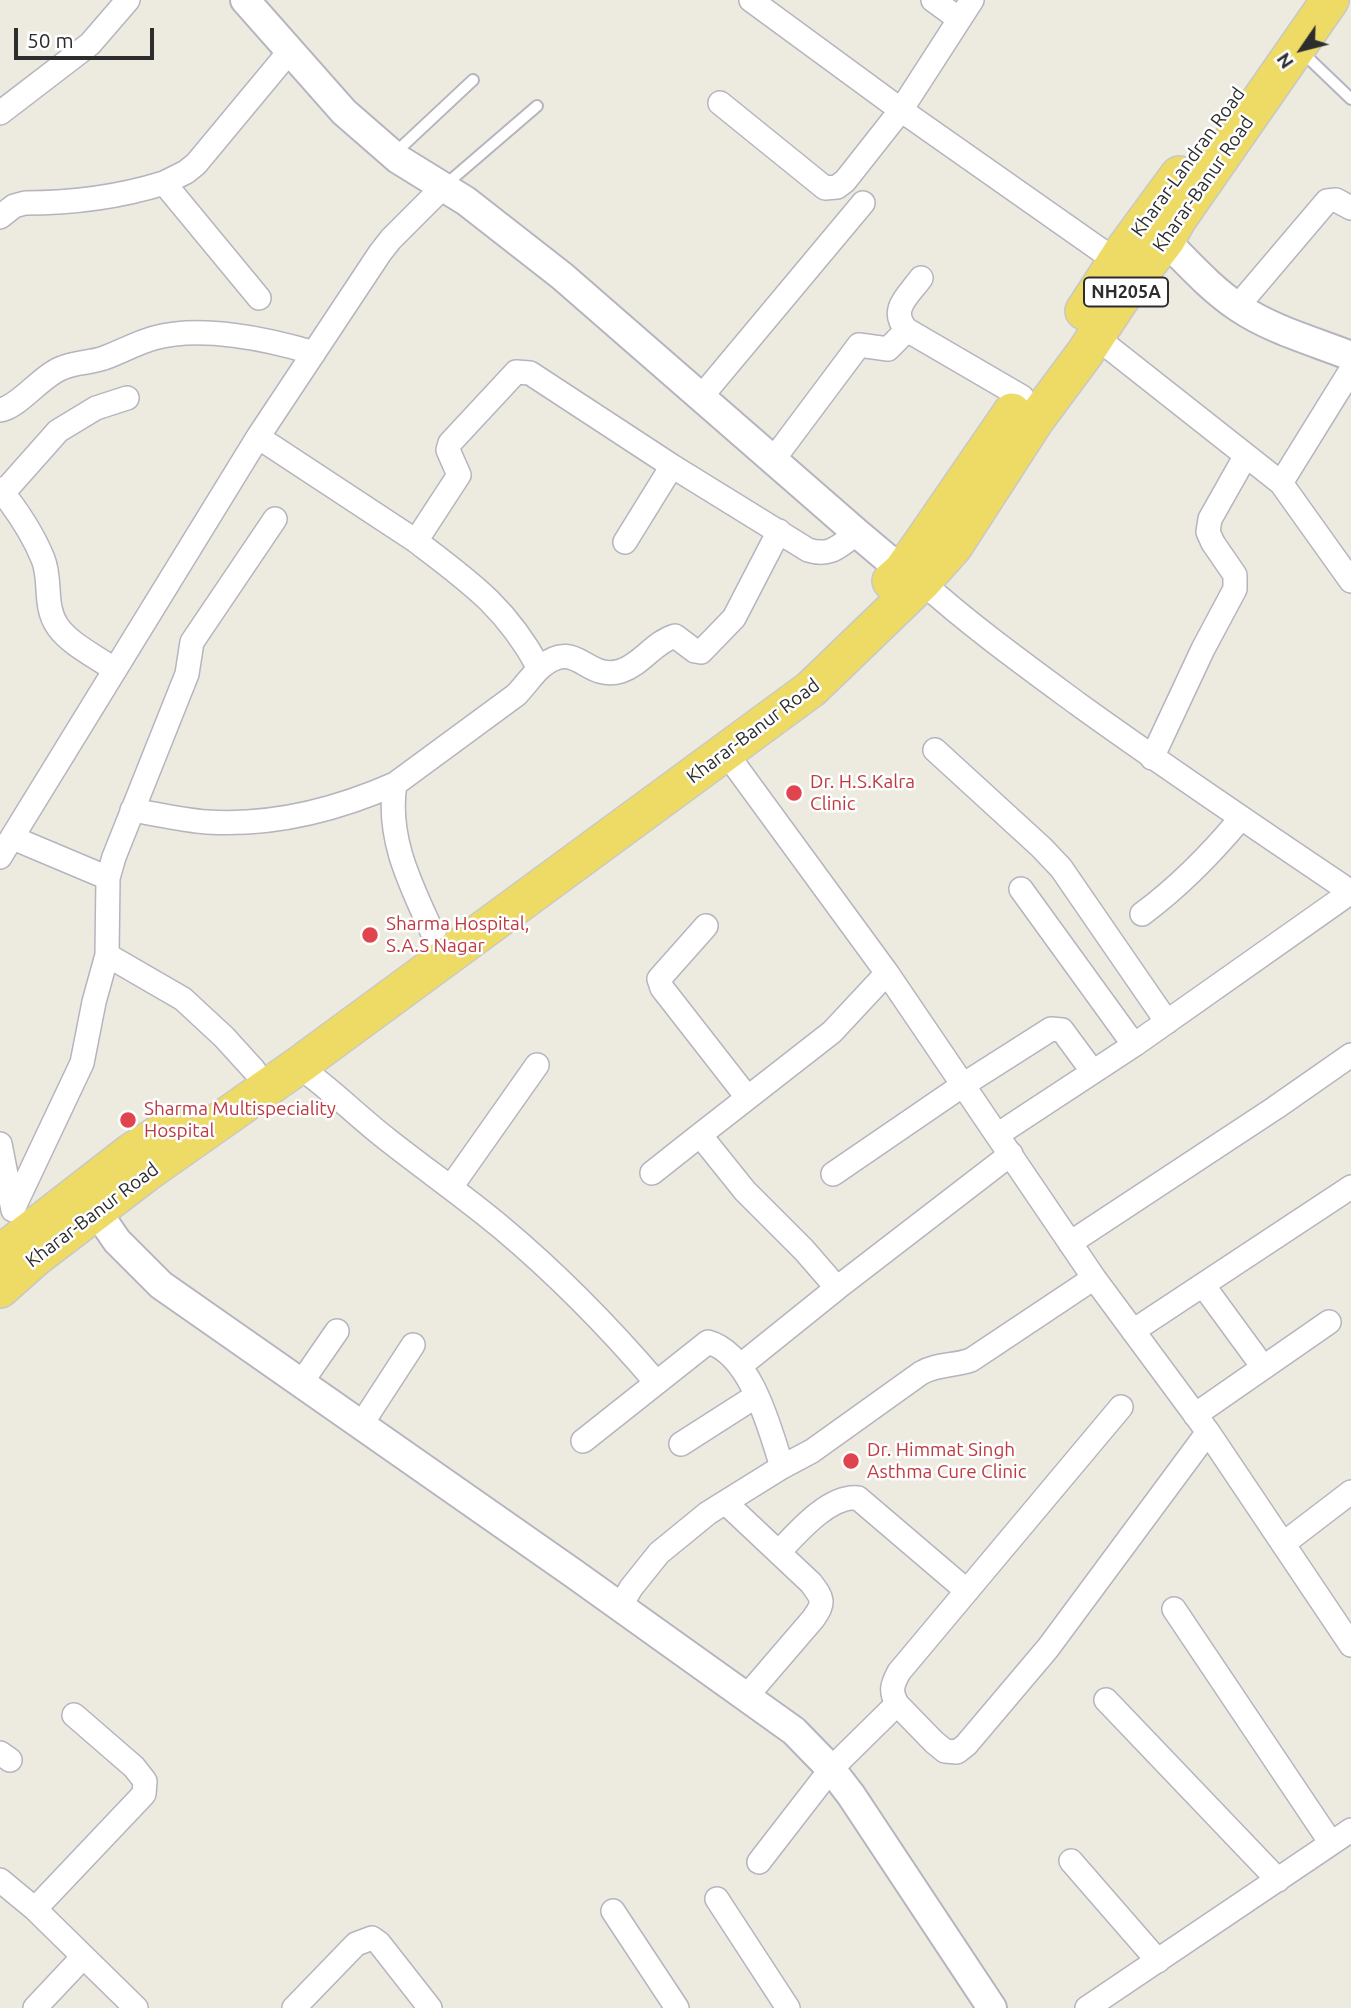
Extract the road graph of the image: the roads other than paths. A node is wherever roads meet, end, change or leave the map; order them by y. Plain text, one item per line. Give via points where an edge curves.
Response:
1 (128, 0) edge
2 (245, 0) edge
3 (751, 0) edge
4 (933, 0) edge
5 (972, 0) edge
6 (1303, 0) edge
7 (1329, 0) edge
8 (959, 19) junction
9 (1297, 47) junction
10 (289, 52) junction
11 (473, 80) dead end
12 (1351, 99) edge
13 (720, 103) dead end
14 (537, 106) dead end
15 (901, 110) junction
16 (0, 113) edge
17 (393, 155) junction
18 (164, 183) junction
19 (444, 186) junction
20 (863, 203) dead end
21 (1351, 208) edge
22 (2, 209) edge
23 (1156, 231) junction
24 (1119, 258) junction
25 (921, 278) dead end
26 (258, 298) dead end
27 (1237, 307) junction
28 (907, 330) junction
29 (1096, 337) junction
30 (314, 353) junction
31 (1351, 356) edge
32 (1351, 370) edge
33 (701, 397) junction
34 (1022, 397) junction
35 (127, 398) dead end
36 (0, 410) edge
37 (258, 437) junction
38 (1245, 457) junction
39 (773, 460) junction
40 (672, 466) junction
41 (1281, 483) junction
42 (1, 491) edge
43 (275, 519) dead end
44 (779, 531) junction
45 (857, 533) junction
46 (416, 541) junction
47 (625, 542) dead end
48 (912, 576) junction
49 (1351, 581) edge
50 (539, 668) junction
51 (115, 670) junction
52 (935, 750) dead end
53 (726, 752) junction
54 (1152, 758) junction
55 (395, 783) junction
56 (132, 810) junction
57 (1241, 818) junction
58 (13, 838) junction
59 (0, 857) edge
60 (108, 878) junction
61 (1021, 889) dead end
62 (1142, 914) dead end
63 (706, 926) dead end
64 (434, 936) junction
65 (107, 955) junction
66 (887, 973) junction
67 (1167, 1022) junction
68 (1134, 1045) junction
69 (1351, 1055) edge
70 (537, 1065) dead end
71 (298, 1066) junction
72 (254, 1070) junction
73 (1093, 1072) junction
74 (963, 1085) junction
75 (747, 1097) junction
76 (700, 1135) junction
77 (997, 1135) junction
78 (0, 1144) edge
79 (1011, 1154) junction
80 (652, 1172) dead end
81 (833, 1174) dead end
82 (451, 1187) junction
83 (1351, 1187) edge
84 (89, 1201) junction
85 (18, 1239) edge
86 (1070, 1243) junction
87 (1094, 1278) junction
88 (1203, 1285) junction
89 (838, 1287) junction
90 (0, 1289) edge
91 (1329, 1322) dead end
92 (337, 1331) dead end
93 (1133, 1331) junction
94 (413, 1345) dead end
95 (740, 1366) junction
96 (1263, 1367) junction
97 (656, 1382) junction
98 (301, 1384) junction
99 (756, 1396) junction
100 (1121, 1407) dead end
101 (1202, 1423) junction
102 (360, 1425) junction
103 (583, 1441) dead end
104 (681, 1444) dead end
105 (782, 1466) junction
106 (1351, 1492) edge
107 (726, 1503) junction
108 (1283, 1544) junction
109 (779, 1552) junction
110 (967, 1591) junction
111 (620, 1606) junction
112 (1174, 1609) dead end
113 (1351, 1645) edge
114 (746, 1697) junction
115 (1106, 1700) dead end
116 (897, 1704) junction
117 (74, 1715) dead end
118 (831, 1769) junction
119 (1351, 1830) edge
120 (1331, 1843) junction
121 (1071, 1861) dead end
122 (759, 1862) dead end
123 (1278, 1880) junction
124 (0, 1882) edge
125 (717, 1899) dead end
126 (35, 1909) junction
127 (612, 1911) dead end
128 (82, 1958) junction
129 (1158, 1961) junction
130 (121, 2003) edge
131 (35, 2008) edge
132 (295, 2008) edge
133 (429, 2008) edge
134 (677, 2008) edge
135 (788, 2008) edge
136 (992, 2008) edge
137 (1087, 2008) edge

1 - 16 street via 90,44
2 - 10 street
3 - 15 street
4 - 8 street
5 - 8 street
6 - 23 highway, Kharar-Landran Road / NH205A
7 - 9 highway, Kharar-Banur Road / NH205A
8 - 15 street
9 - 12 lane
9 - 23 highway, Kharar-Banur Road / NH205A via 1177,220
10 - 17 street via 344,112
10 - 18 street via 196,164
11 - 17 lane
13 - 15 street via 825,188 845,181
14 - 19 lane
15 - 24 street
17 - 19 street
18 - 22 street via 96,199 25,203
18 - 26 street
19 - 30 street via 391,239
19 - 33 street via 562,276
20 - 33 street
21 - 27 street via 1327,201
23 - 24 highway, Kharar-Landran Road / NH205A
23 - 27 street
23 - 29 highway, Kharar-Banur Road / NH205A
24 - 34 highway, NH205A
25 - 28 street via 898,313
27 - 31 street via 1263,322
28 - 34 street
28 - 39 street via 888,349 859,345
29 - 38 street
29 - 48 highway, Kharar-Banur Road / NH205A via 954,547
30 - 36 street via 256,339 171,335 61,368
30 - 37 street
32 - 41 street
33 - 39 street
34 - 48 highway, NH205A
35 - 42 street via 96,408 58,431
37 - 46 street
37 - 51 street
38 - 41 street
38 - 54 street via 1210,519 1208,532 1235,575 1235,589
39 - 45 street
40 - 44 street
40 - 46 street via 530,373 516,372 450,443 448,450 459,475
40 - 47 street
41 - 49 street
42 - 51 street via 43,559 47,597 58,627
43 - 56 street via 192,642 187,674
44 - 45 street via 821,554
44 - 50 street via 734,618 701,652 675,636 618,672 601,672 566,655
45 - 48 street
46 - 50 street via 504,614
48 - 53 highway, Kharar-Banur Road / NH205A via 811,689
48 - 54 street
48 - 64 highway, NH205A via 766,693
50 - 55 street via 516,695
51 - 58 street
52 - 67 street via 1061,868
53 - 66 street
53 - 71 highway, Kharar-Banur Road / NH205A
54 - 57 street
55 - 56 street via 315,812 245,823 204,822
55 - 64 street via 391,805 396,843
56 - 60 street
57 - 62 street via 1195,869
57 - 67 street via 1351,892
58 - 59 street
58 - 60 street
60 - 65 street
61 - 68 street
63 - 75 street via 659,979
64 - 72 highway, NH205A
65 - 72 street via 183,999
65 - 85 street via 79,1071
66 - 74 street
66 - 75 street via 832,1032
67 - 68 street
68 - 73 street
69 - 86 street
70 - 82 street
71 - 82 street
71 - 84 highway, Kharar-Banur Road / NH205A
72 - 84 highway, NH205A via 130,1153
73 - 74 street via 1062,1030 1051,1029
73 - 77 street
74 - 77 street
74 - 81 street
75 - 76 street
76 - 80 street
76 - 89 street via 745,1191
77 - 79 street
78 - 85 street
79 - 86 street
79 - 89 street
82 - 97 street via 573,1292
83 - 88 street
84 - 85 highway, Kharar-Banur Road / NH205A
84 - 98 street via 117,1241 160,1285
85 - 90 highway, Kharar-Banur Road / NH205A
86 - 87 street
87 - 93 street
87 - 105 street via 971,1360 921,1373 812,1451
88 - 93 street
88 - 96 street
89 - 95 street
91 - 96 street
92 - 98 street
93 - 101 street
94 - 102 street
95 - 97 street via 708,1342
95 - 99 street
96 - 101 street
97 - 103 street
98 - 102 street
99 - 104 street
99 - 105 street
100 - 110 street
101 - 108 street
101 - 116 street via 1048,1648 966,1745 957,1752 945,1751
102 - 111 street
105 - 107 street
106 - 108 street
107 - 109 street
107 - 111 street via 659,1553
108 - 113 street
109 - 110 street via 819,1513 847,1497 858,1498
109 - 114 street via 811,1583 821,1598 821,1608
110 - 116 street via 899,1672 892,1686
111 - 114 street
112 - 120 street
114 - 118 street via 794,1731
115 - 123 street
116 - 118 street
117 - 126 street via 134,1767 145,1781 144,1794
118 - 122 street
118 - 136 street
119 - 120 street
120 - 123 street
121 - 129 street
123 - 129 street
124 - 126 street
125 - 135 street
126 - 128 street
127 - 134 street
128 - 130 street
128 - 131 street
129 - 137 street
132 - 133 street via 356,1944 372,1938

